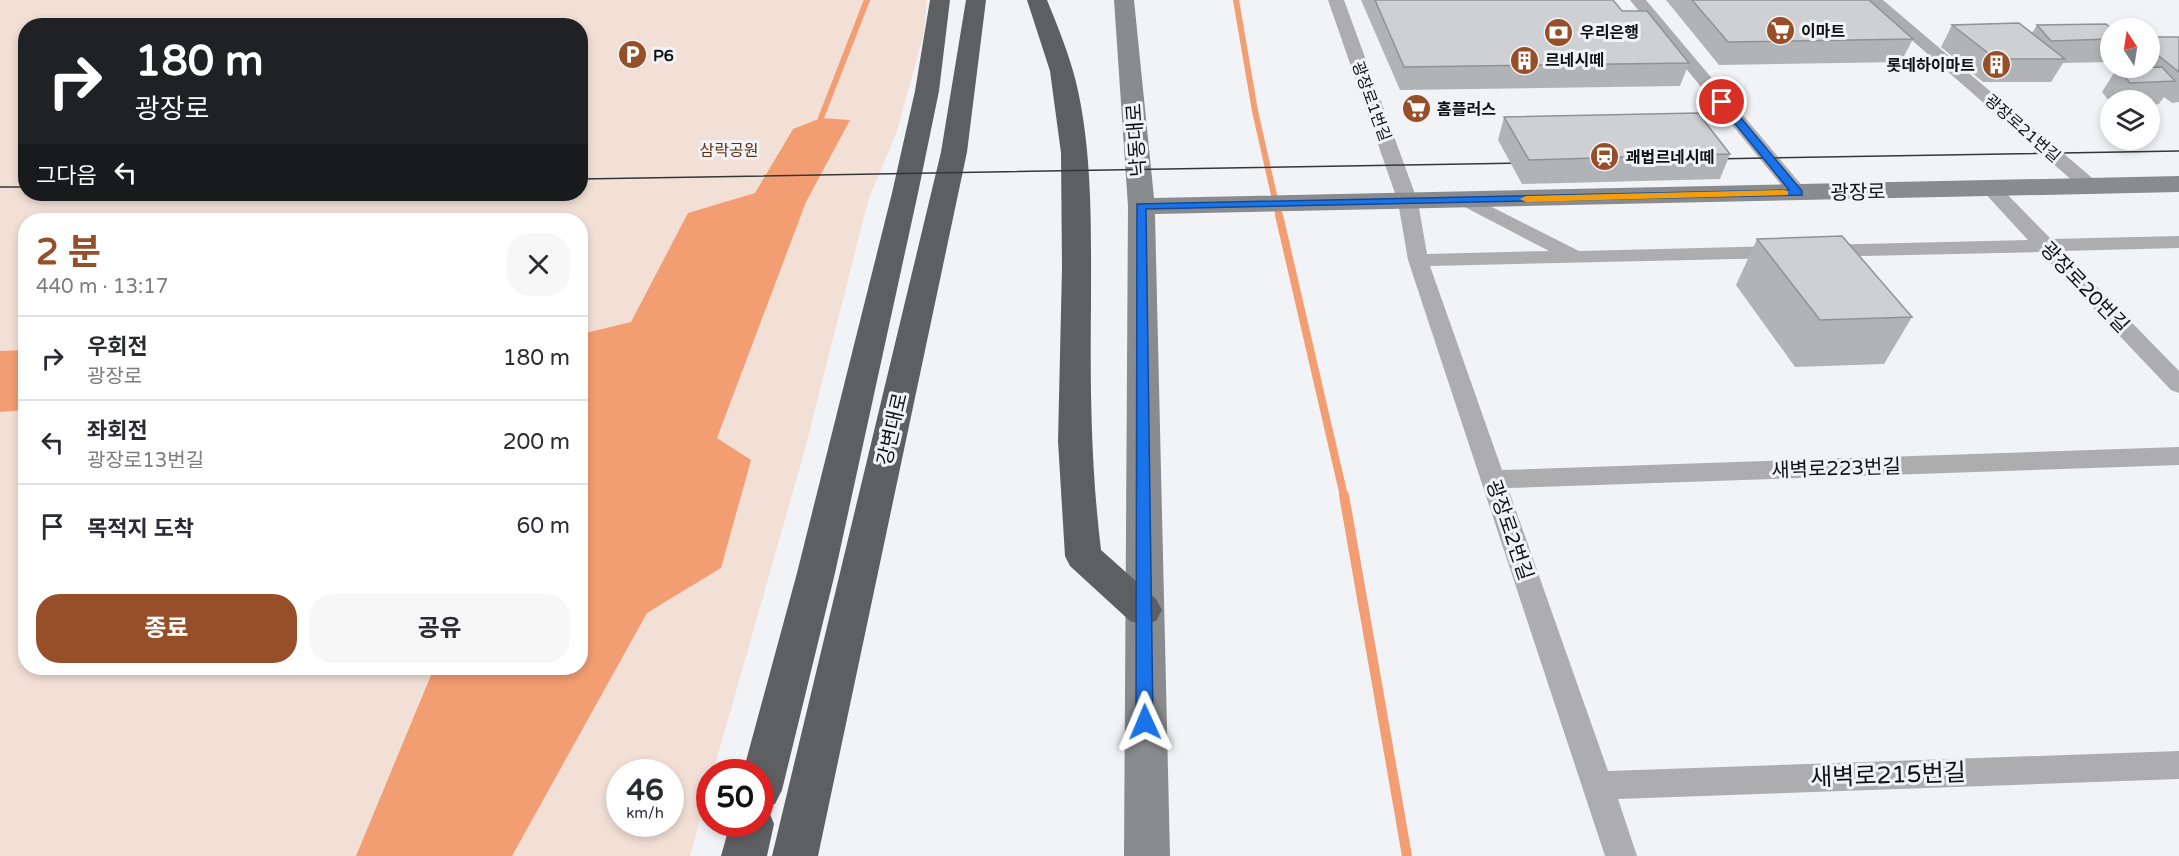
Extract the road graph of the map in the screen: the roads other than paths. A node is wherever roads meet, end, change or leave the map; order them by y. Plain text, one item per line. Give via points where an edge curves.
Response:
1 (940, 0) edge
2 (976, 0) edge
3 (1037, 0) edge
4 (1124, 0) edge
5 (1336, 0) edge
6 (1638, 0) edge
7 (1874, 0) edge
8 (2179, 184) edge
9 (2090, 186) junction
10 (1991, 189) junction
11 (1798, 193) junction
12 (1466, 200) junction
13 (1396, 202) junction
14 (1141, 206) junction
15 (2179, 242) edge
16 (2046, 246) junction
17 (1575, 257) junction
18 (1418, 260) junction
19 (2179, 385) edge
20 (2179, 456) edge
21 (1492, 479) junction
22 (1143, 610) junction
23 (768, 759) edge
24 (2179, 765) edge
25 (1597, 786) junction
26 (749, 837) edge
27 (744, 856) edge
28 (795, 856) edge
29 (1147, 856) edge
30 (1621, 856) edge

1 - 23 highway, 강변대로 via 927,91 905,193
2 - 28 highway, 강변대로 via 954,152
3 - 22 highway via 1061,64 1069,118 1076,205 1076,504 1083,556
4 - 14 main road, 낙동대로
5 - 13 street, 광장로1번길
6 - 11 street
7 - 9 street, 광장로21번길
8 - 9 main road, 광장로
9 - 10 main road, 광장로
10 - 11 main road, 광장로
10 - 16 street, 광장로20번길
11 - 12 main road, 광장로
12 - 13 main road, 광장로
12 - 17 street
13 - 14 main road, 광장로
13 - 18 street, 광장로2번길
14 - 22 main road, 낙동대로
15 - 16 street
16 - 17 street
16 - 19 street, 광장로20번길
17 - 18 street
18 - 21 street, 광장로2번길
20 - 21 street, 새벽로223번길
21 - 25 street, 광장로2번길
22 - 29 main road, 낙동대로
24 - 25 street, 새벽로215번길
25 - 30 street, 광장로2번길
26 - 27 highway

